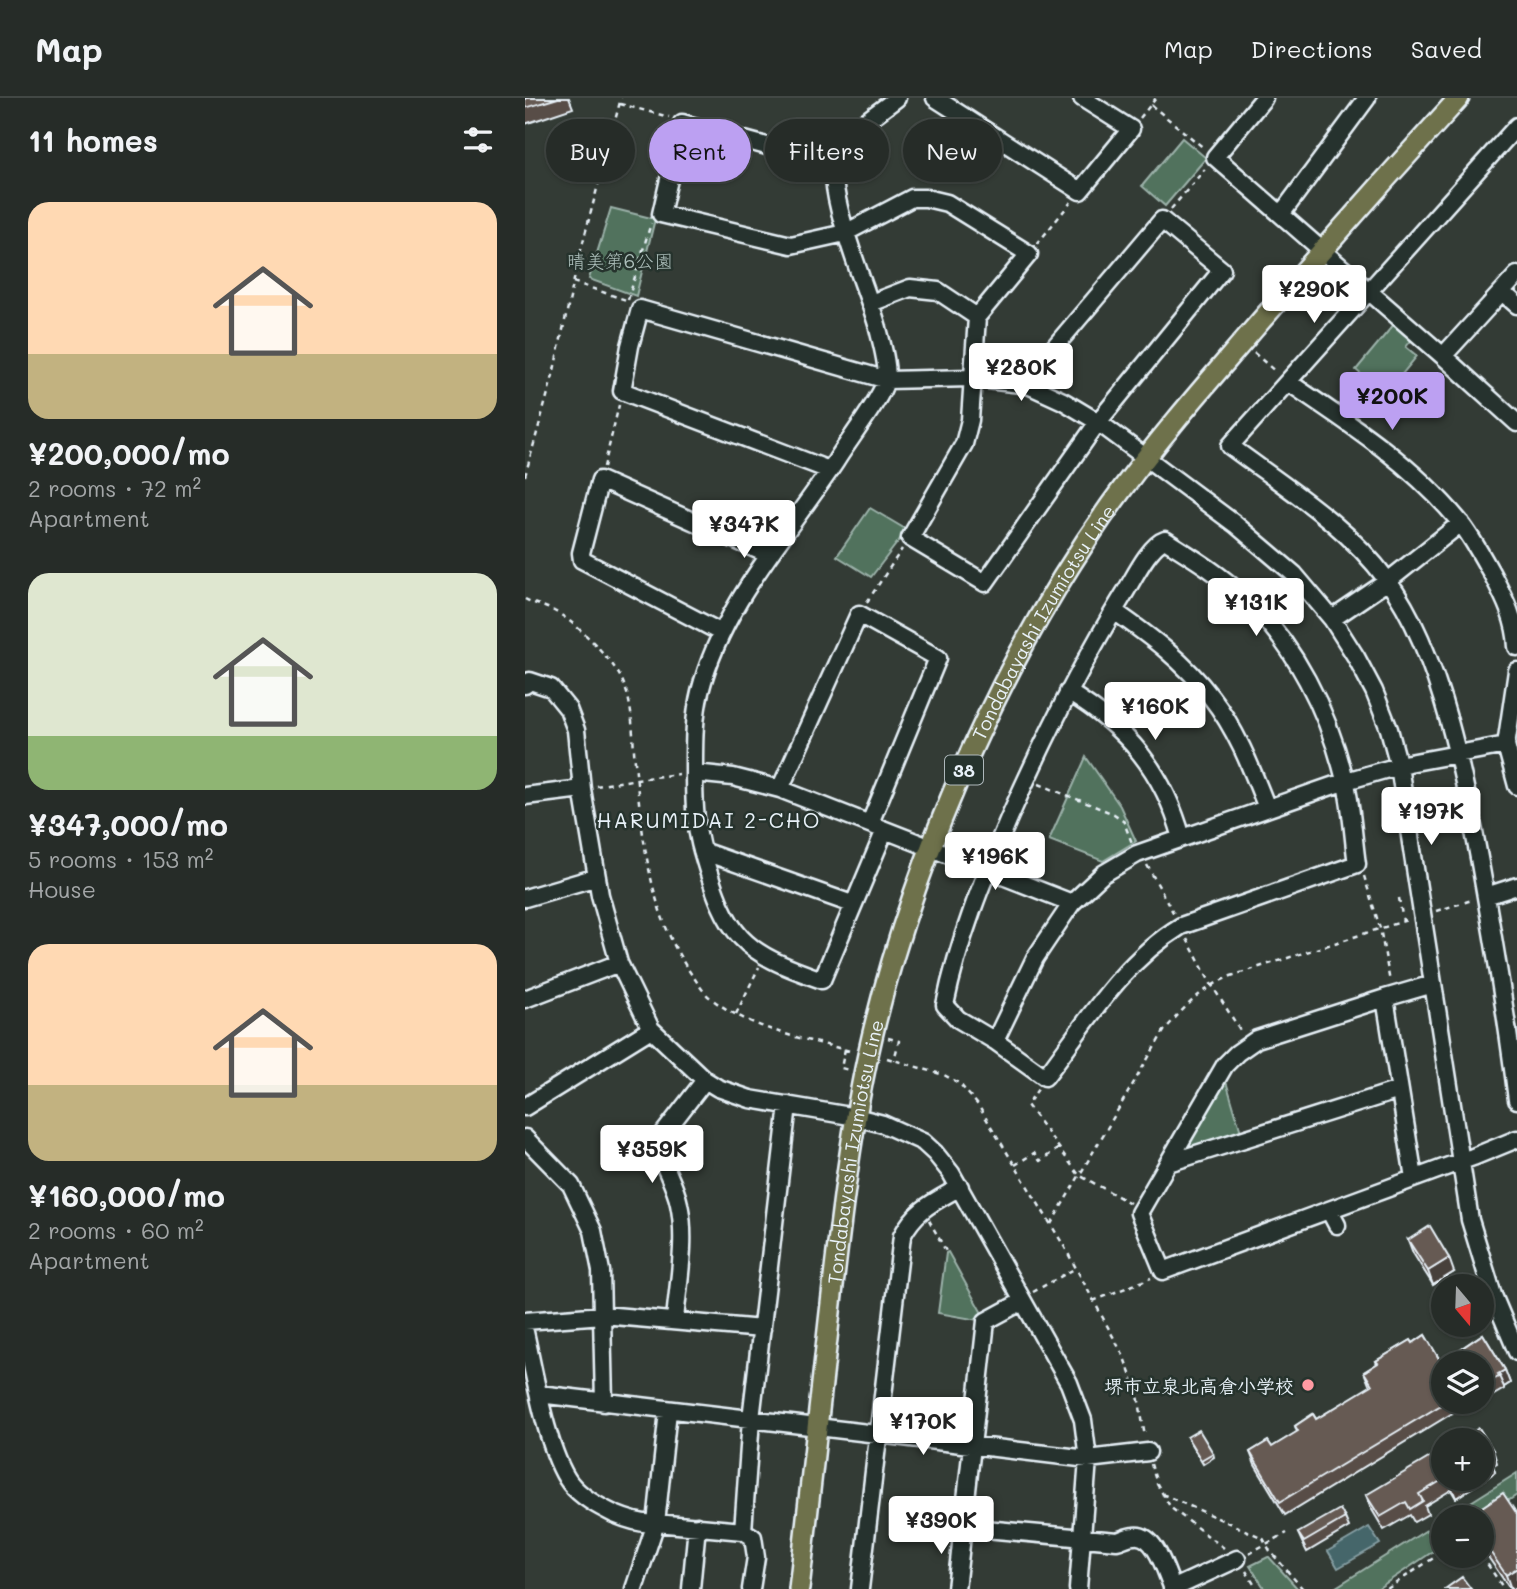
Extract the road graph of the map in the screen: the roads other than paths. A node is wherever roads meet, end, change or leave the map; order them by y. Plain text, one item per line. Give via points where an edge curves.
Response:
1 (897, 98) edge
2 (935, 98) edge
3 (1082, 98) edge
4 (1264, 98) edge
5 (1367, 98) edge
6 (1459, 98) edge
7 (871, 119) edge
8 (1517, 126) edge
9 (765, 146) edge
10 (834, 182) edge
11 (1282, 214) junction
12 (845, 233) junction
13 (1321, 250) junction
14 (1517, 275) edge
15 (1369, 291) junction
16 (1502, 292) junction
17 (871, 303) junction
18 (1517, 305) edge
19 (977, 317) junction
20 (1443, 356) junction
21 (971, 378) junction
22 (887, 380) junction
23 (1288, 382) junction
24 (1028, 385) junction
25 (1098, 422) junction
26 (1517, 423) edge
27 (1146, 458) junction
28 (829, 470) junction
29 (1461, 523) junction
30 (769, 555) junction
31 (1388, 581) junction
32 (1114, 611) junction
33 (1332, 619) junction
34 (720, 632) junction
35 (1517, 647) edge
36 (1517, 671) edge
37 (525, 685) edge
38 (1068, 692) junction
39 (1506, 745) junction
40 (1456, 754) junction
41 (1399, 766) junction
42 (694, 773) junction
43 (1346, 781) junction
44 (1517, 786) edge
45 (582, 789) junction
46 (780, 789) junction
47 (525, 796) edge
48 (1267, 808) junction
49 (878, 826) junction
50 (1182, 838) junction
51 (931, 849) junction
52 (702, 851) junction
53 (987, 869) junction
54 (597, 877) junction
55 (1517, 886) edge
56 (1486, 896) junction
57 (525, 898) edge
58 (1072, 903) junction
59 (852, 904) junction
60 (619, 964) junction
61 (1433, 984) junction
62 (1388, 997) junction
63 (525, 999) edge
64 (651, 1029) junction
65 (995, 1041) junction
66 (705, 1080) junction
67 (1399, 1090) junction
68 (1517, 1100) edge
69 (788, 1105) junction
70 (525, 1107) edge
71 (856, 1117) junction
72 (525, 1138) edge
73 (1517, 1139) edge
74 (1460, 1161) junction
75 (1168, 1163) junction
76 (1414, 1178) junction
77 (960, 1187) junction
78 (1329, 1210) junction
79 (1337, 1225) dead end
80 (1022, 1300) junction
81 (603, 1315) junction
82 (675, 1320) junction
83 (525, 1321) edge
84 (762, 1329) junction
85 (525, 1332) edge
86 (1517, 1352) edge
87 (539, 1395) junction
88 (604, 1403) junction
89 (668, 1411) junction
90 (751, 1419) junction
91 (818, 1426) junction
92 (879, 1433) junction
93 (971, 1443) junction
94 (1148, 1452) road end
95 (1088, 1459) junction
96 (656, 1522) junction
97 (697, 1526) junction
98 (963, 1527) junction
99 (743, 1531) junction
100 (1082, 1539) junction
101 (1237, 1559) road end
102 (634, 1589) edge
103 (691, 1589) edge
104 (751, 1589) edge
105 (799, 1589) edge
106 (860, 1589) edge
107 (956, 1589) edge
108 (1078, 1589) edge
109 (1173, 1589) edge

1 - 7 street
2 - 3 street via 1080,191 1131,129
4 - 11 street via 1215,157
5 - 11 street
6 - 13 main road, Tondabayashi Izumiotsu Line / 38
8 - 15 street
9 - 12 street via 682,123 661,214 791,245
10 - 12 street
11 - 13 street
12 - 17 street
12 - 19 street via 912,198 926,198 947,203 1029,254
13 - 15 street
13 - 27 main road, Tondabayashi Izumiotsu Line / 38
14 - 16 street
15 - 20 street
15 - 23 street
16 - 18 street
16 - 20 street
17 - 19 street via 910,288 938,291
17 - 22 street
19 - 21 street
20 - 26 street
21 - 22 street
21 - 24 street
21 - 25 street via 964,444 909,538 985,583
22 - 28 street
22 - 28 street via 634,305 622,391
23 - 29 street via 1403,464
23 - 31 street via 1230,446 1329,519
24 - 25 street
24 - 25 street via 1035,370 1162,220 1222,270
25 - 27 street
27 - 33 street via 1270,551
27 - 51 main road, Tondabayashi Izumiotsu Line / 38 via 1081,550 1033,630 994,702
28 - 30 street
29 - 31 street
29 - 35 street via 1505,599
30 - 34 street
30 - 34 street via 600,480 582,560
31 - 33 street
31 - 40 street via 1411,619 1430,667
32 - 38 street
32 - 43 street via 1157,543 1165,540 1204,565 1243,596 1303,671 1324,714
32 - 48 street via 1181,663 1212,697 1243,750
33 - 41 street via 1374,691
34 - 42 street via 700,693
36 - 39 street
37 - 45 street via 530,681 551,688 568,709 576,730
38 - 50 street via 1129,737 1149,764
38 - 53 street
39 - 40 street
39 - 44 street
40 - 41 street
40 - 56 street
41 - 43 street
41 - 61 street
42 - 46 street
42 - 52 street via 693,813
43 - 48 street
43 - 65 street via 1357,864 1181,926 1157,941 1115,984 1045,1077
45 - 47 street
45 - 54 street
46 - 49 street
46 - 49 street via 859,614 939,659
48 - 50 street
49 - 51 street
49 - 59 street
50 - 58 street via 1137,854 1103,874
51 - 53 street
51 - 71 main road, Tondabayashi Izumiotsu Line / 38 via 872,1036
52 - 59 street
52 - 59 street via 729,924 747,944 764,958 822,980
53 - 58 street
53 - 65 street via 953,967 945,1005 958,1020
54 - 57 street
54 - 60 street
55 - 56 street
56 - 68 street
58 - 65 street via 1035,958
60 - 63 street
60 - 64 street
61 - 62 street
61 - 74 street
62 - 67 street
62 - 75 street via 1249,1044 1225,1065
64 - 66 street
64 - 70 street
66 - 69 street via 750,1099
66 - 82 street via 657,1142 679,1203 681,1250
67 - 75 street
67 - 76 street
69 - 71 street
69 - 84 street
71 - 77 street via 923,1142
71 - 91 main road, Tondabayashi Izumiotsu Line / 38 via 843,1191
72 - 81 street via 571,1185 593,1231
73 - 74 street
74 - 76 street
74 - 86 street via 1483,1264
75 - 78 street via 1139,1213 1163,1271
76 - 78 street
77 - 80 street
77 - 92 street via 923,1208 902,1236
78 - 79 street
80 - 93 street via 986,1321
80 - 95 street via 1069,1383 1083,1420
81 - 82 street
81 - 83 street
81 - 88 street
82 - 84 street
84 - 90 street
85 - 87 street
87 - 88 street
87 - 96 street via 557,1461 571,1484 619,1516
88 - 89 street
89 - 90 street
89 - 96 street
90 - 91 street
90 - 99 street
91 - 92 street
91 - 105 main road, Tondabayashi Izumiotsu Line / 38
92 - 93 street
92 - 106 street
93 - 95 street
93 - 98 street
94 - 95 street
95 - 100 street
96 - 97 street
96 - 102 street
97 - 99 street
97 - 103 street
98 - 100 street
98 - 107 street
99 - 104 street via 753,1537 755,1547
100 - 108 street
100 - 109 street via 1117,1541 1136,1535 1148,1539
101 - 109 street

